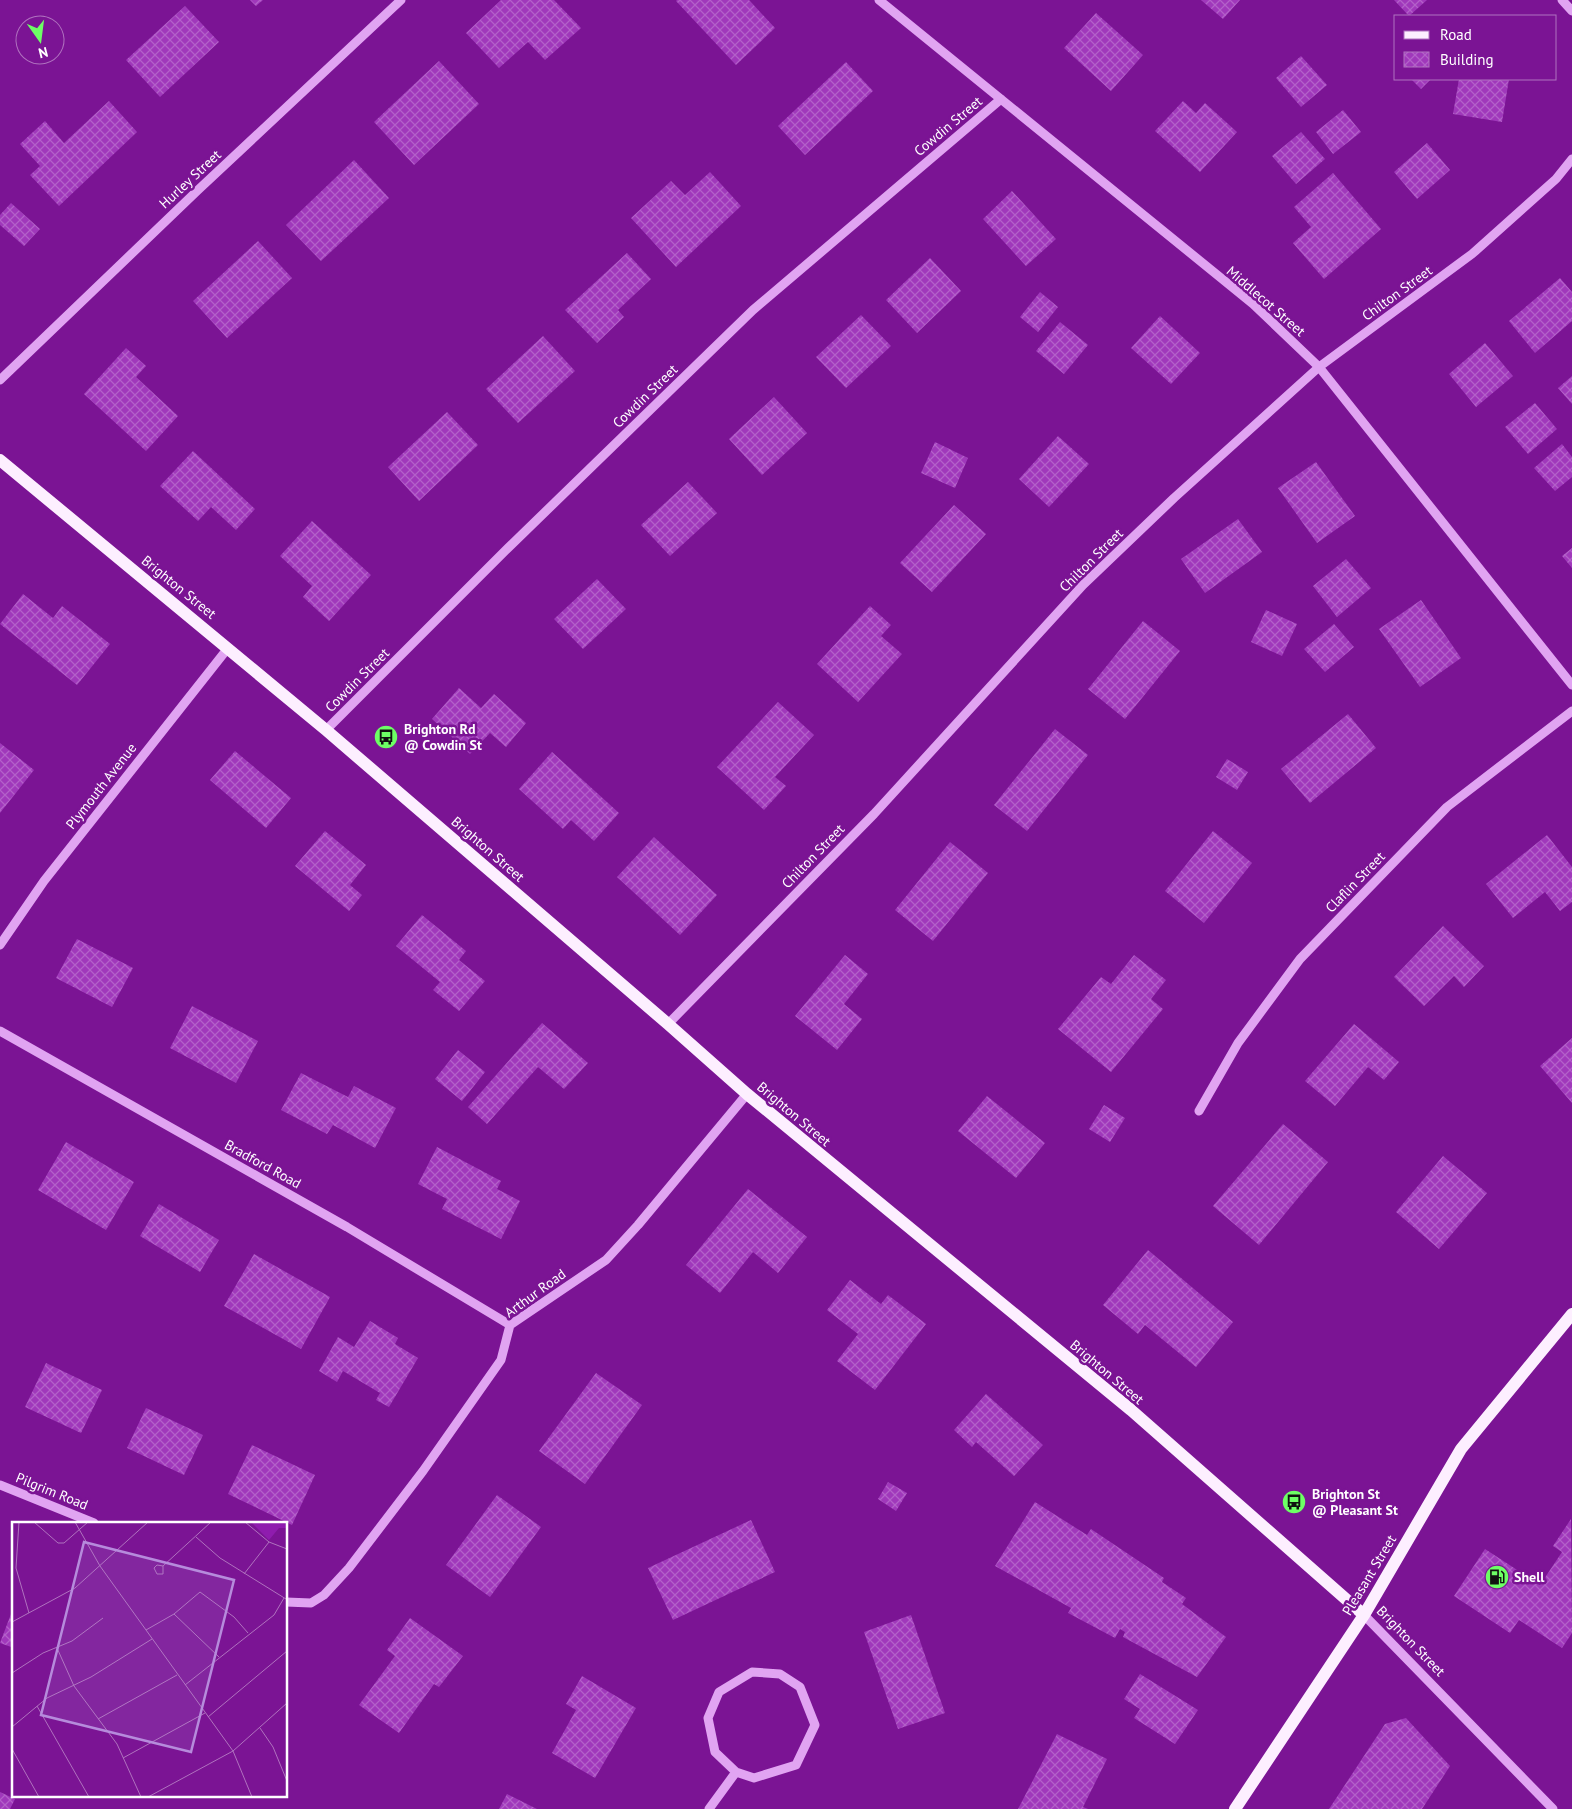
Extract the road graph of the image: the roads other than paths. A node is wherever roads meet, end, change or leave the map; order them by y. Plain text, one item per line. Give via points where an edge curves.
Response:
1 (401, 0) edge
2 (879, 0) edge
3 (1562, 0) edge
4 (1572, 11) edge
5 (1000, 99) junction
6 (1572, 159) edge
7 (1319, 367) junction
8 (0, 380) edge
9 (0, 460) edge
10 (228, 648) junction
11 (1572, 685) edge
12 (1572, 711) edge
13 (326, 730) junction
14 (0, 945) edge
15 (668, 1024) junction
16 (0, 1031) edge
17 (747, 1094) junction
18 (1199, 1110) dead end
19 (1572, 1314) edge
20 (510, 1325) junction
21 (0, 1485) edge
22 (92, 1522) edge
23 (288, 1602) edge
24 (1364, 1615) junction
25 (736, 1772) junction
26 (709, 1809) edge
27 (1234, 1809) edge
28 (1553, 1809) edge

1 - 8 street, Hurley Street
2 - 5 street, Middlecot Street
3 - 4 street
5 - 7 street, Middlecot Street via 1253,304
5 - 13 street, Cowdin Street via 753,310
6 - 7 street, Chilton Street via 1556,179 1472,254
7 - 11 street, Middlecot Street
7 - 15 street, Chilton Street via 1083,585 874,814
9 - 10 main road, Brighton Street
10 - 13 main road, Brighton Street
10 - 14 street, Plymouth Avenue via 44,881
12 - 18 street, Claflin Street via 1447,807 1300,959 1238,1042
13 - 15 main road, Brighton Street
15 - 17 main road, Brighton Street
16 - 20 street, Bradford Road via 347,1227
17 - 20 street, Arthur Road via 606,1260
17 - 24 main road, Brighton Street via 1131,1410
19 - 24 main road, Pleasant Street via 1461,1449
20 - 23 street, Arthur Road via 501,1360 423,1471 348,1568 324,1595 312,1602
21 - 22 street, Pilgrim Road
24 - 27 main road, Pleasant Street
24 - 28 street, Brighton Street
25 - 25 street via 715,1752 708,1718 719,1692 752,1672 780,1674 800,1687 815,1725 796,1765 754,1778
25 - 26 street

